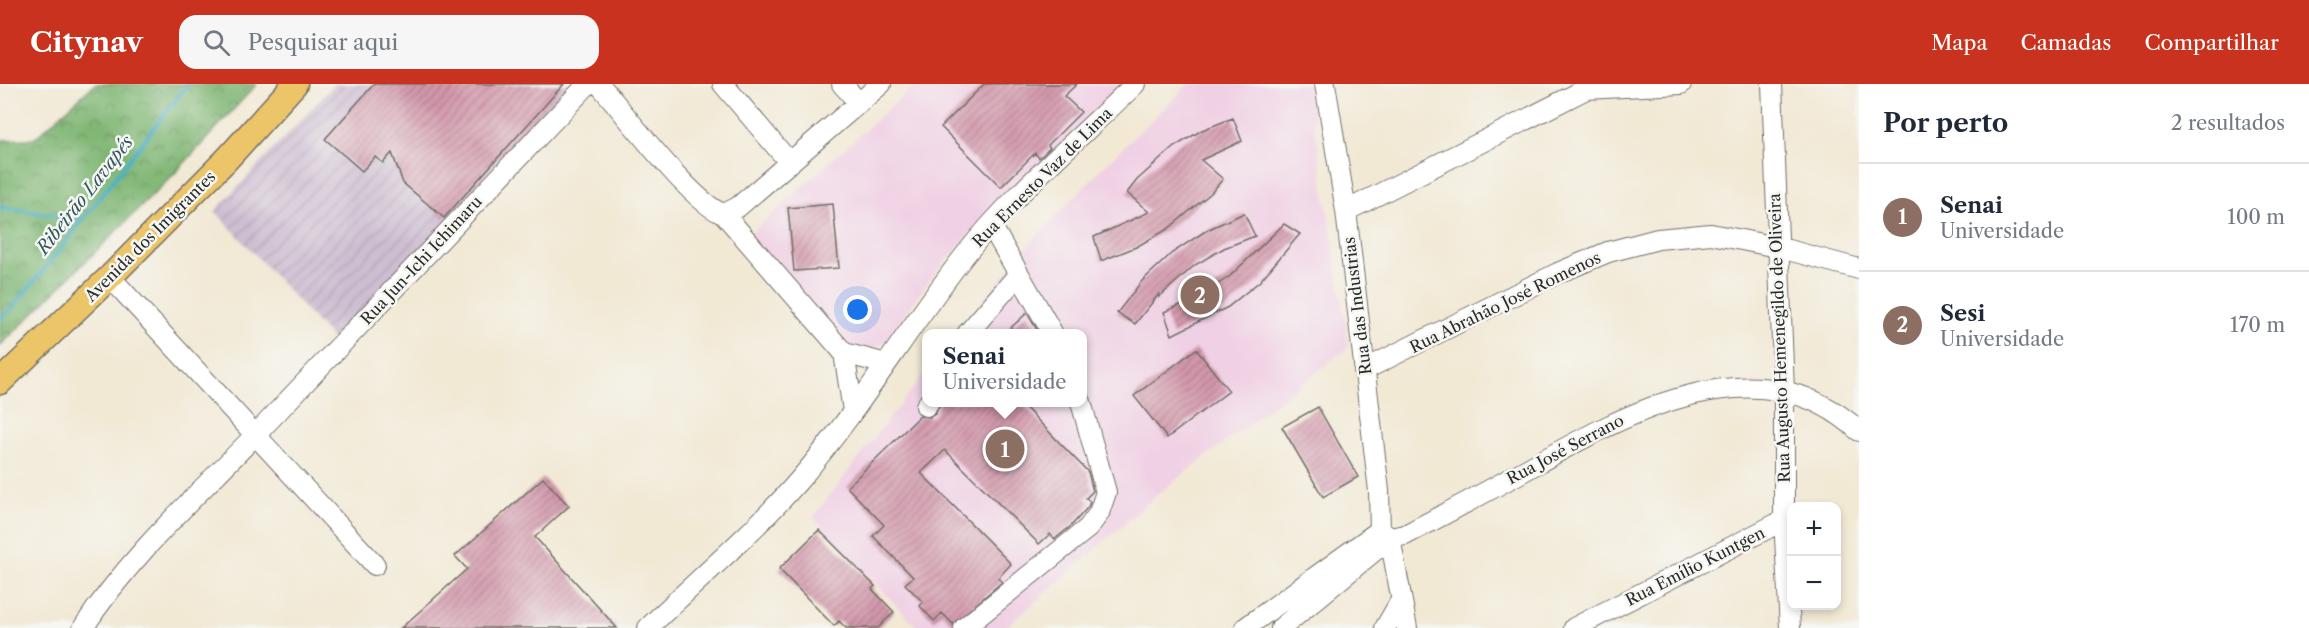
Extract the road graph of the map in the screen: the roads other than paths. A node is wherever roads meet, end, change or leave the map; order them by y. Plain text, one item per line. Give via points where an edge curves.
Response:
1 (275, 84) edge
2 (295, 84) edge
3 (588, 84) edge
4 (599, 84) edge
5 (723, 84) edge
6 (842, 84) edge
7 (881, 84) edge
8 (1135, 84) edge
9 (1325, 84) edge
10 (1681, 84) edge
11 (1772, 84) edge
12 (1591, 87) edge
13 (859, 103) junction
14 (790, 163) junction
15 (1346, 211) junction
16 (724, 214) junction
17 (992, 225) junction
18 (1777, 247) junction
19 (1859, 269) edge
20 (1018, 275) junction
21 (110, 277) junction
22 (970, 329) edge
23 (1051, 329) edge
24 (844, 353) junction
25 (0, 361) edge
26 (886, 364) junction
27 (1364, 370) junction
28 (0, 382) edge
29 (1784, 392) junction
30 (1082, 407) edge
31 (853, 411) junction
32 (1859, 431) edge
33 (254, 436) junction
34 (1784, 520) junction
35 (1385, 534) junction
36 (375, 565) dead end
37 (1400, 602) junction
38 (654, 626) edge
39 (83, 628) edge
40 (964, 628) edge
41 (1245, 628) edge
42 (1281, 628) edge
43 (1384, 628) edge
44 (1407, 628) edge
45 (1574, 628) edge
46 (1790, 628) edge

1 - 25 main road, Avenida dos Imigrantes via 156,213
2 - 21 main road, Avenida dos Imigrantes
3 - 33 street, Rua Jun-Ichi Ichimaru
4 - 16 street via 686,183 712,209
5 - 14 street
6 - 13 street
7 - 13 street
8 - 17 street, Rua Ernesto Vaz de Lima
9 - 15 street, Rua das Industrias
10 - 12 street
11 - 18 street, Rua Augusto Hemenegildo de Oliveira
12 - 15 street
13 - 14 street
14 - 16 street via 738,207
15 - 27 street, Rua das Industrias
16 - 24 street
17 - 20 street
17 - 26 street, Rua Ernesto Vaz de Lima via 946,280
18 - 19 street, Rua Abrahão José Romenos
18 - 27 street, Rua Abrahão José Romenos via 1711,234 1658,239 1608,252
18 - 29 street, Rua Augusto Hemenegildo de Oliveira
20 - 22 street
20 - 23 street
21 - 28 main road, Avenida dos Imigrantes
21 - 33 street
24 - 26 street
24 - 31 street
26 - 31 street, Rua Ernesto Vaz de Lima
27 - 35 street, Rua das Industrias
29 - 32 street, Rua José Serrano via 1819,402
29 - 34 street, Rua Augusto Hemenegildo de Oliveira
29 - 35 street, Rua José Serrano via 1733,387 1669,400 1609,423 1405,535
30 - 40 street via 1106,492 1099,513 1088,528
31 - 38 street, Rua Ernesto Vaz de Lima via 757,525
33 - 36 street
33 - 39 street, Rua Jun-Ichi Ichimaru via 146,545
34 - 45 street, Rua Emílio Kuntgen
34 - 46 street, Rua Augusto Hemenegildo de Oliveira
35 - 37 street, Rua das Industrias
35 - 41 street via 1337,559
35 - 42 street
37 - 43 street
37 - 44 street, Rua das Industrias

